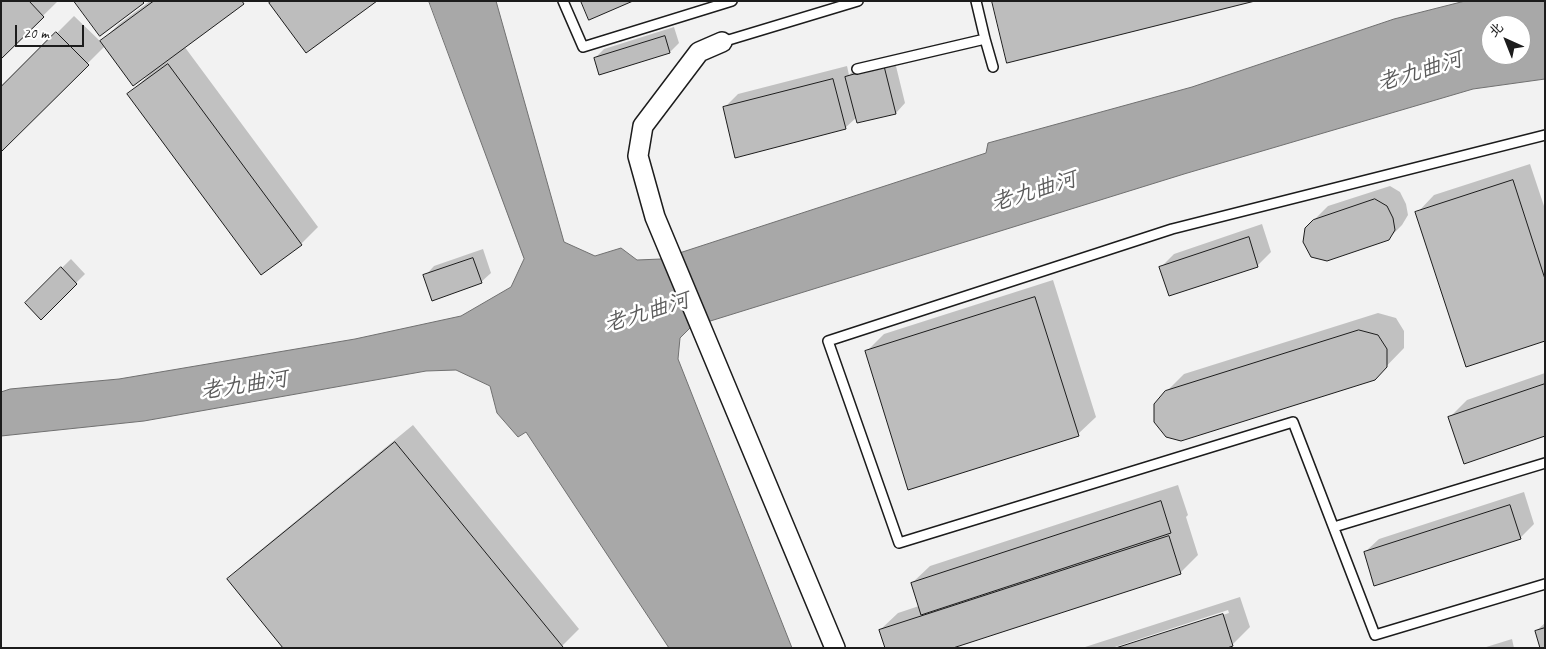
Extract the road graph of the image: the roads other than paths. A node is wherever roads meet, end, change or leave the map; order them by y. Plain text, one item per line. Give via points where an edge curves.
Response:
1 (563, 1) edge
2 (732, 1) edge
3 (858, 1) edge
4 (976, 1) edge
5 (984, 39) junction
6 (722, 42) joint
7 (993, 66) dead end
8 (857, 69) dead end
9 (1545, 135) edge
10 (1545, 463) edge
11 (1334, 527) junction
12 (1545, 584) edge
13 (835, 648) edge

1 - 2 lane via 583,47
3 - 6 lane
4 - 5 lane
5 - 7 lane
5 - 8 lane
6 - 13 street via 699,52 643,126 638,156 655,217
9 - 11 lane via 1172,228 828,341 899,543 1293,422
10 - 11 lane
11 - 12 lane via 1375,634

